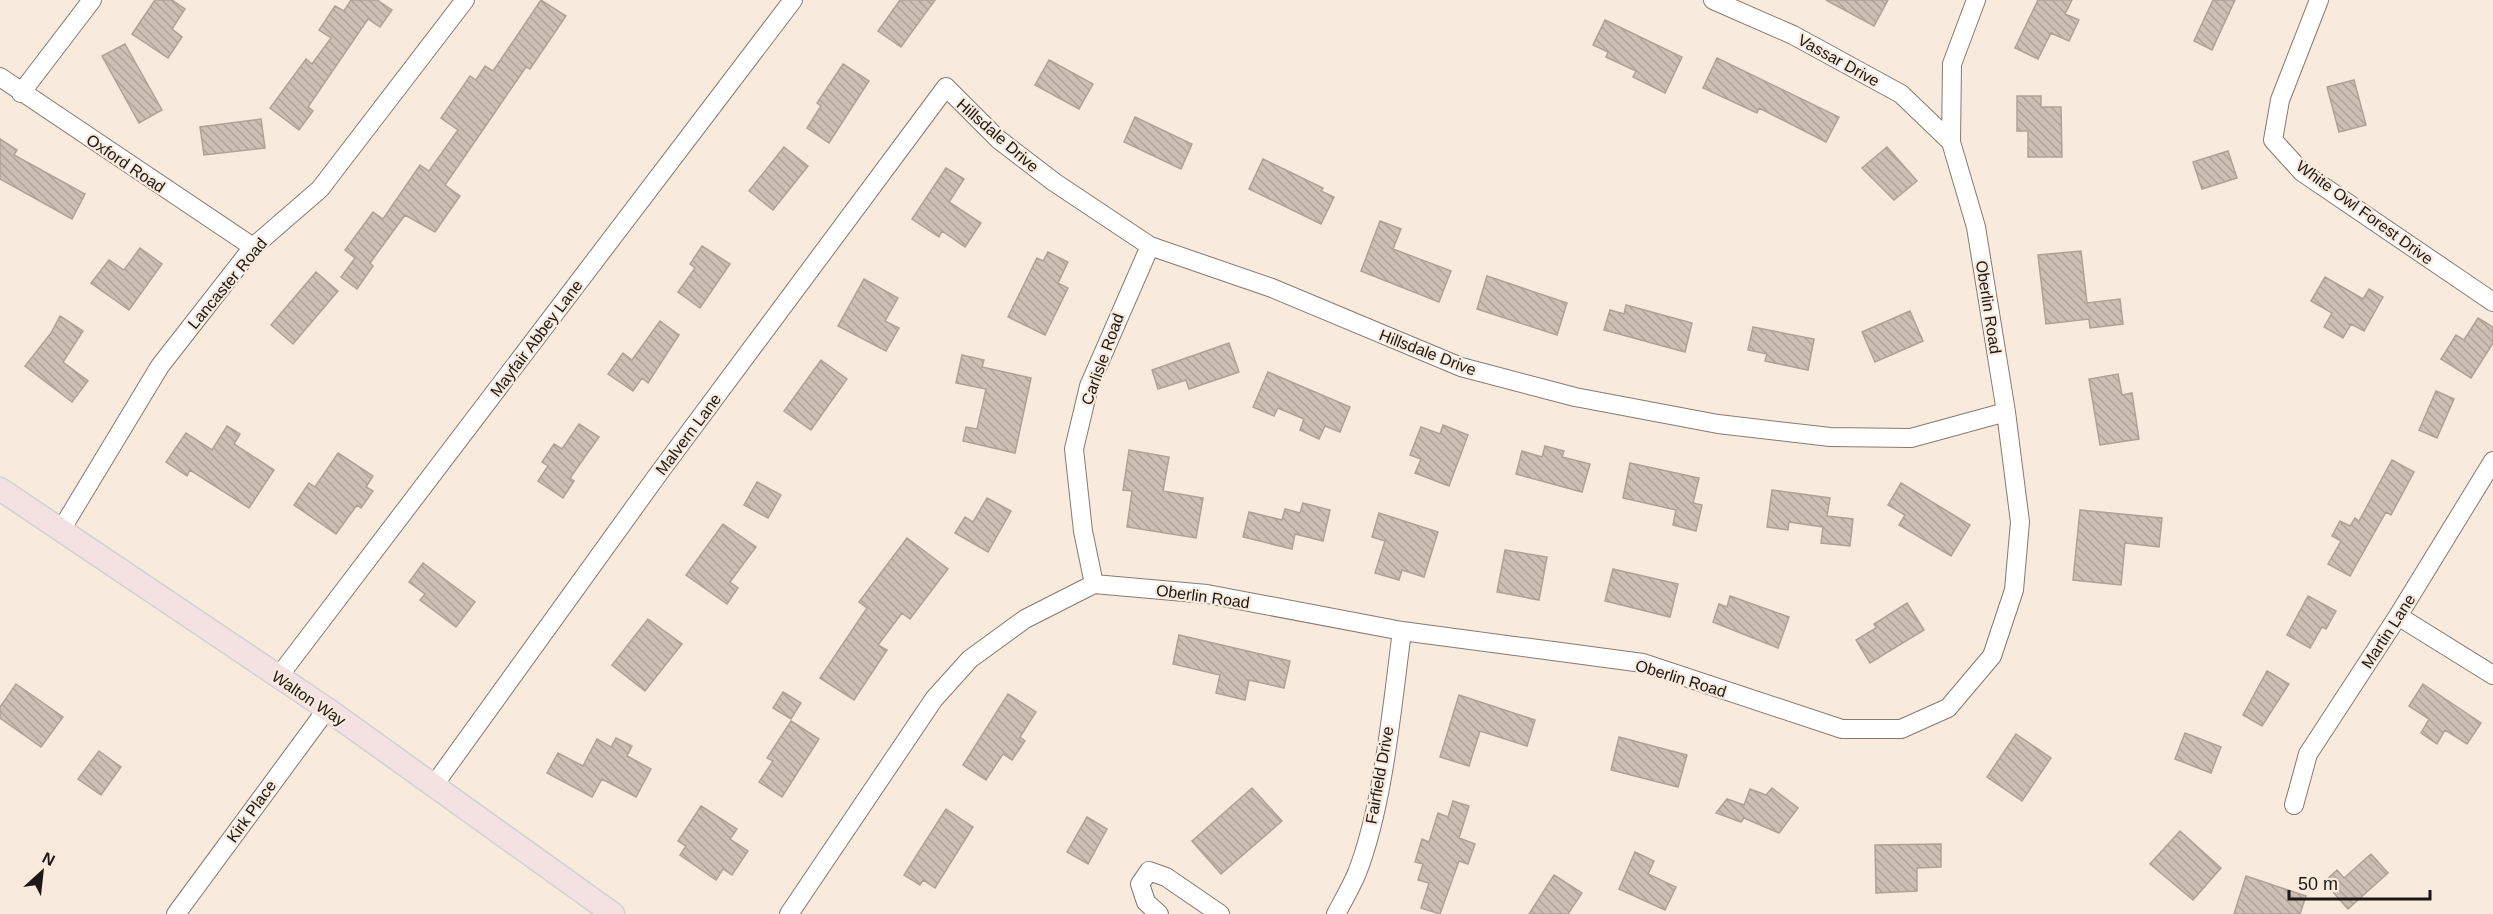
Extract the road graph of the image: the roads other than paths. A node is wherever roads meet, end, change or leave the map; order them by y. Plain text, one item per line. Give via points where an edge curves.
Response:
1 (92, 0) edge
2 (465, 0) edge
3 (793, 0) edge
4 (1713, 0) edge
5 (1976, 0) edge
6 (2319, 0) edge
7 (0, 77) edge
8 (946, 87) joint
9 (21, 93) junction
10 (1952, 142) junction
11 (1150, 246) junction
12 (253, 248) junction
13 (2493, 302) edge
14 (2006, 412) junction
15 (2493, 461) edge
16 (0, 489) edge
17 (61, 530) junction
18 (1094, 584) junction
19 (2398, 616) junction
20 (1402, 631) junction
21 (2493, 675) edge
22 (279, 676) junction
23 (327, 709) junction
24 (434, 785) junction
25 (2294, 805) dead end
26 (176, 914) edge
27 (614, 914) edge
28 (789, 914) edge
29 (1159, 914) edge
30 (1220, 914) edge
31 (1336, 914) edge

1 - 9 street
2 - 12 street, Lancaster Road via 320,189
3 - 22 street, Mayfair Abbey Lane
4 - 10 street, Vassar Drive via 1793,34 1901,94
5 - 10 street, Oberlin Road via 1952,64
6 - 13 street, White Owl Forest Drive via 2280,100 2273,140 2302,172
7 - 9 street, Oxford Road
8 - 11 street, Hillsdale Drive via 998,139
8 - 24 street, Malvern Lane
9 - 12 street, Oxford Road
10 - 14 street, Oberlin Road via 1976,227
11 - 14 street, Hillsdale Drive via 1272,288 1461,367 1575,397 1719,424 1830,437 1911,438
11 - 18 street, Carlisle Road via 1089,386 1074,449 1083,531
12 - 17 street, Lancaster Road via 160,366
14 - 20 street, Oberlin Road via 2020,522 2014,590 1992,656 1948,708 1901,729 1842,729 1643,663
15 - 19 street, Martin Lane
16 - 17 main road, Walton Way
17 - 22 main road, Walton Way
18 - 20 street, Oberlin Road via 1207,594
18 - 28 street via 1025,620 970,659 934,699
19 - 21 street
19 - 25 street, Martin Lane via 2308,754
20 - 31 street, Fairfield Drive via 1385,755 1370,828 1357,873
22 - 23 main road, Walton Way
23 - 24 main road, Walton Way
23 - 26 street, Kirk Place
24 - 27 main road, Walton Way
29 - 30 street via 1146,902 1140,884 1149,871 1166,877

